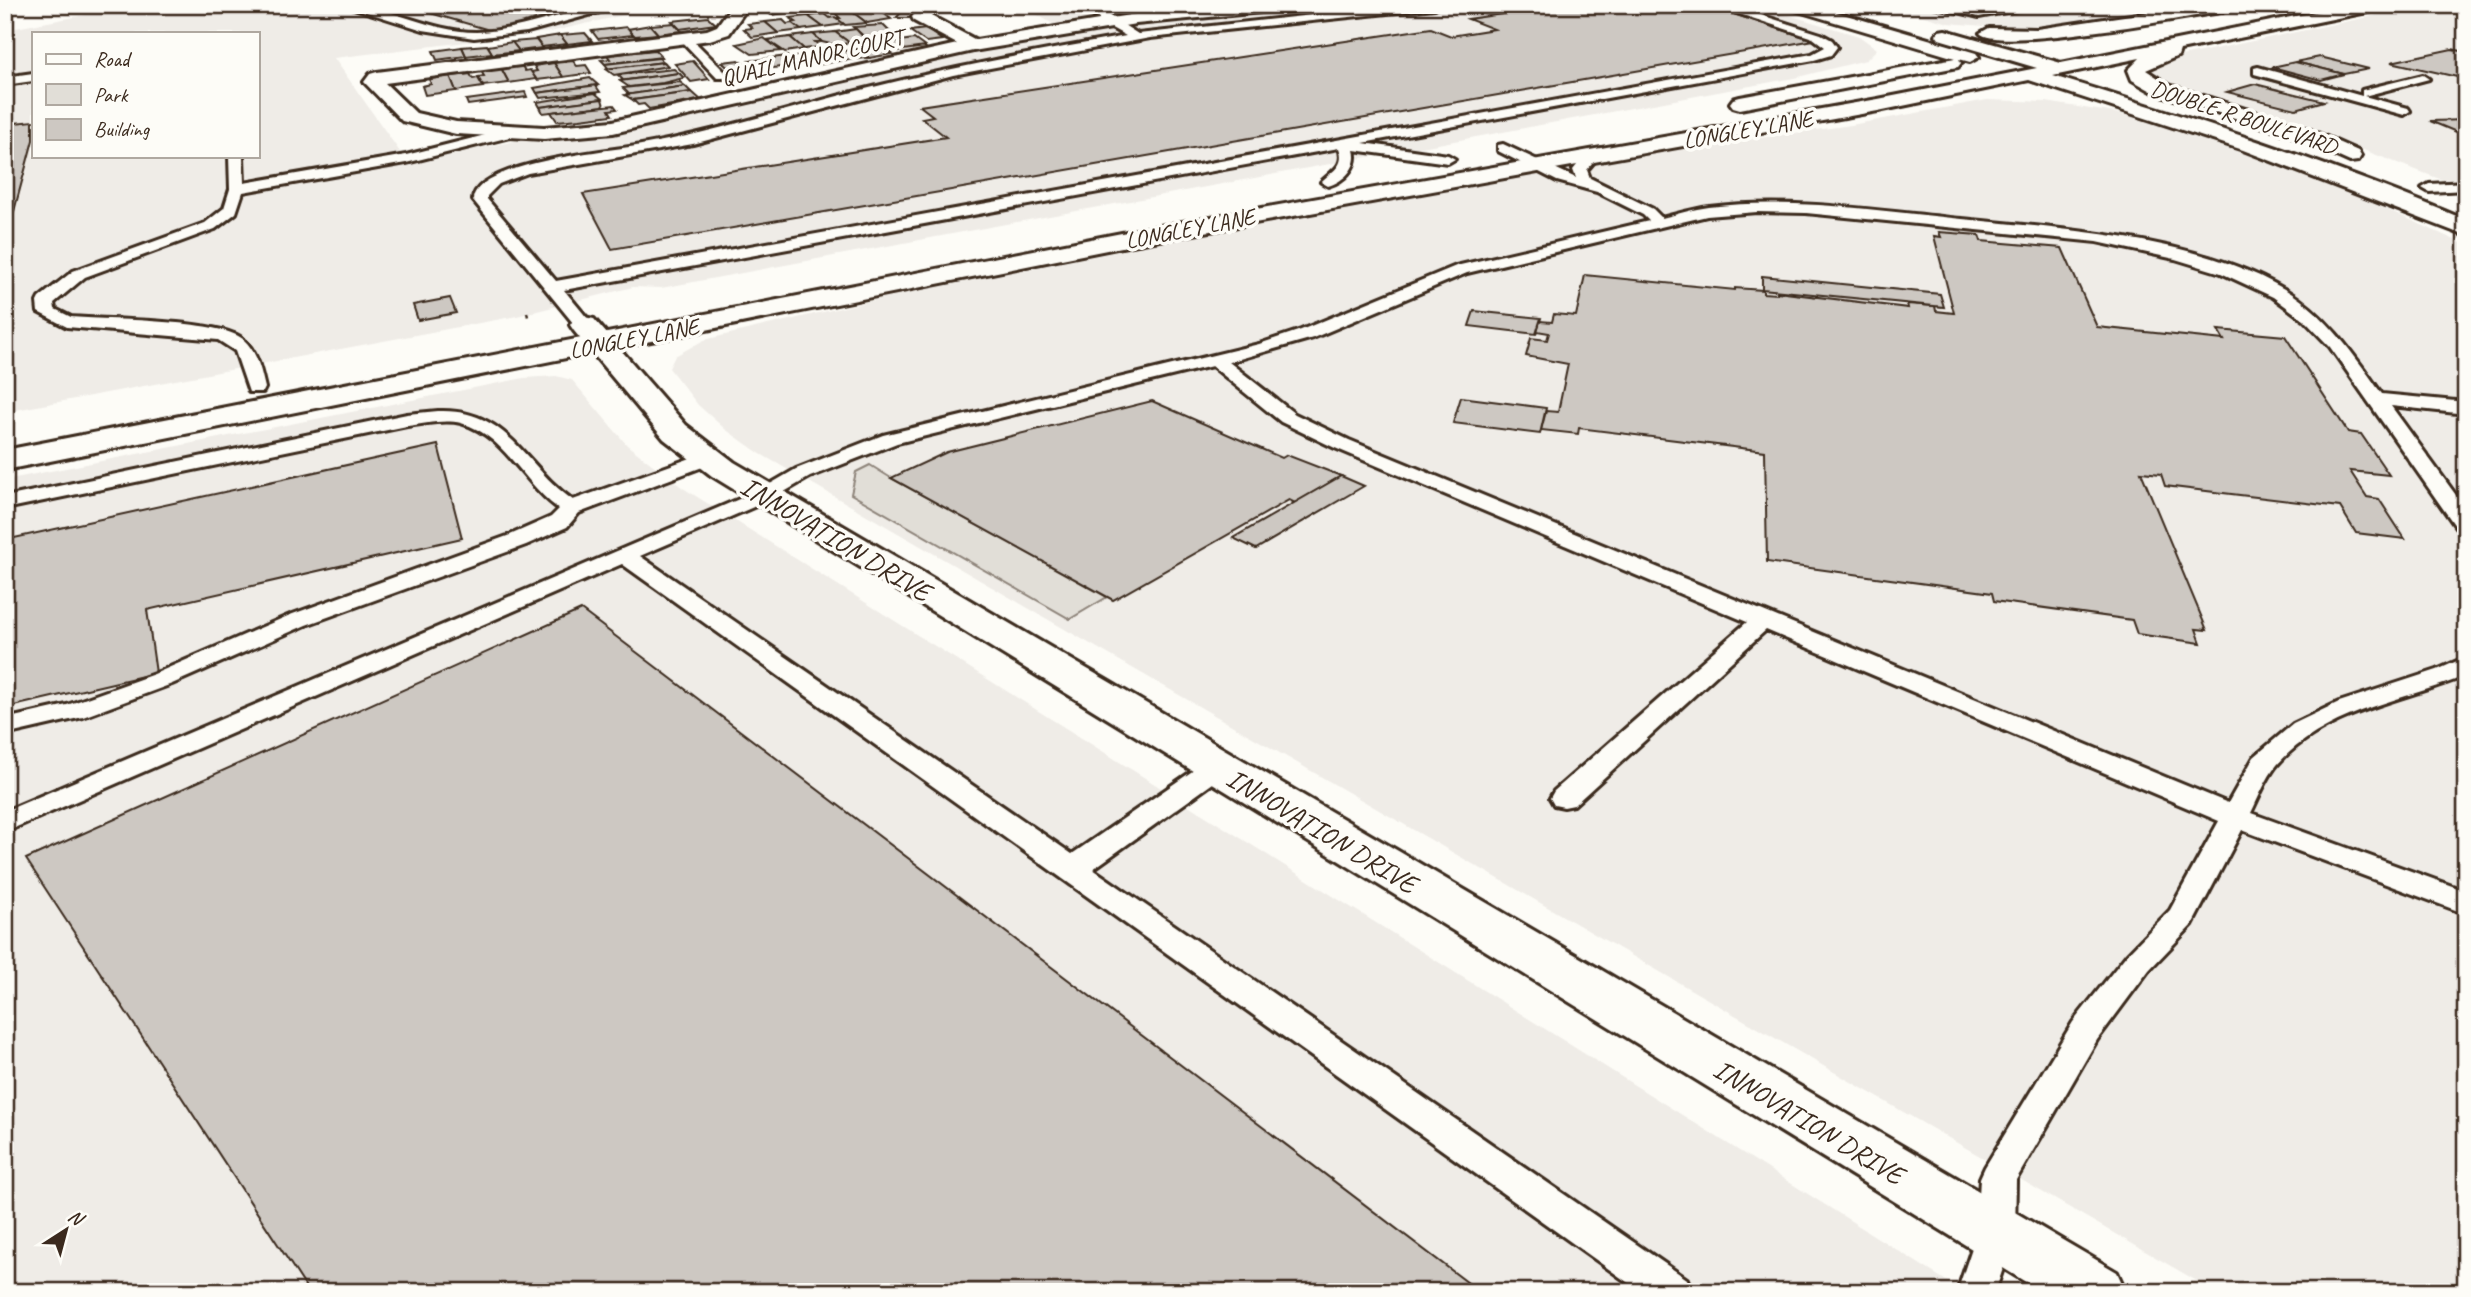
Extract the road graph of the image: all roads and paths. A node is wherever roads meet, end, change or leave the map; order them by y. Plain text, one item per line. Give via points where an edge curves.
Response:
1 (349, 5) edge
2 (620, 5) edge
3 (741, 5) edge
4 (933, 5) edge
5 (1140, 5) edge
6 (1283, 5) edge
7 (1435, 5) edge
8 (1717, 5) edge
9 (1774, 5) edge
10 (1794, 5) edge
11 (1844, 5) edge
12 (1934, 5) edge
13 (2039, 5) edge
14 (2233, 5) edge
15 (2253, 5) edge
16 (2377, 5) edge
17 (1090, 7) edge
18 (1899, 18) dead end
19 (1110, 23) junction
20 (1934, 25) dead end
21 (1136, 37) junction
22 (685, 38) junction
23 (2211, 38) junction
24 (973, 46) junction
25 (1977, 59) junction
26 (2005, 60) junction
27 (2031, 68) junction
28 (2059, 68) junction
29 (2258, 71) dead end
30 (721, 75) dead end
31 (32, 77) edge
32 (2423, 79) dead end
33 (5, 81) edge
34 (2366, 93) dead end
35 (1784, 95) junction
36 (2015, 98) dead end
37 (2048, 100) dead end
38 (1720, 107) dead end
39 (2404, 111) dead end
40 (513, 132) junction
41 (1724, 133) junction
42 (2214, 133) junction
43 (1541, 141) dead end
44 (1343, 143) junction
45 (1503, 148) junction
46 (1591, 157) junction
47 (236, 158) edge
48 (1448, 159) junction
49 (1539, 166) junction
50 (2407, 180) dead end
51 (1328, 182) junction
52 (2466, 186) edge
53 (2429, 188) junction
54 (237, 189) junction
55 (1599, 189) junction
56 (2466, 203) edge
57 (1659, 223) junction
58 (2466, 229) edge
59 (553, 287) junction
60 (527, 312) dead end
61 (528, 317) dead end
62 (592, 335) junction
63 (1216, 361) junction
64 (256, 388) junction
65 (2376, 400) junction
66 (2466, 408) edge
67 (97, 418) dead end
68 (709, 458) junction
69 (5, 460) edge
70 (765, 495) junction
71 (5, 503) edge
72 (571, 508) junction
73 (2466, 526) edge
74 (624, 555) junction
75 (1763, 620) junction
76 (2466, 664) edge
77 (5, 727) edge
78 (1217, 767) junction
79 (1564, 798) dead end
80 (2235, 817) junction
81 (5, 822) edge
82 (1073, 869) junction
83 (2466, 903) edge
84 (1996, 1233) junction
85 (1673, 1292) edge
86 (1976, 1292) edge
87 (2096, 1292) edge

1 - 2 lane via 475,36
3 - 22 main road via 723,30
4 - 24 main road via 920,17
5 - 17 lane
6 - 19 main road, QUAIL MANOR COURT
7 - 21 lane
8 - 44 lane via 1817,36 1832,47 1814,57
9 - 35 main road via 1885,41 1894,54 1894,61 1881,67
10 - 25 main road
11 - 18 main road
11 - 26 main road
12 - 13 lane via 1979,14
14 - 20 main road via 2038,34
15 - 26 main road
16 - 23 main road
17 - 19 lane
19 - 21 lane
19 - 24 main road, QUAIL MANOR COURT
21 - 59 lane via 943,73 693,140 538,167 494,181 482,190 480,200
22 - 30 lane
22 - 40 main road, QUAIL MANOR COURT via 373,82 408,117 456,128
23 - 28 main road
23 - 28 main road, DOUBLE R BOULEVARD via 2143,63 2137,70 2139,76 2162,89 2299,132 2368,165
24 - 40 main road, QUAIL MANOR COURT via 613,127
25 - 26 main road
25 - 35 main road, LONGLEY LANE
26 - 27 main road, DOUBLE R BOULEVARD
27 - 28 main road, DOUBLE R BOULEVARD
27 - 41 main road, LONGLEY LANE
27 - 42 main road, DOUBLE R BOULEVARD
29 - 39 lane
31 - 33 lane
32 - 34 lane
35 - 38 main road, LONGLEY LANE
36 - 41 main road via 1973,98 1858,120
37 - 42 main road via 2143,115
40 - 54 lane via 406,159
41 - 46 main road, LONGLEY LANE
42 - 58 main road, DOUBLE R BOULEVARD via 2344,178
43 - 45 main road, LONGLEY LANE
44 - 48 lane
44 - 51 lane via 1350,152 1348,164
44 - 59 lane
45 - 48 main road, LONGLEY LANE
45 - 49 lane
46 - 49 main road, LONGLEY LANE
46 - 55 lane via 1580,173
47 - 54 lane
48 - 51 main road, LONGLEY LANE
49 - 55 lane
49 - 62 main road, LONGLEY LANE
50 - 53 main road
51 - 62 main road, LONGLEY LANE
52 - 53 lane
53 - 56 main road
54 - 64 lane via 231,210 210,226 79,274 45,302 47,312 67,322 232,339 244,350
55 - 57 lane via 1648,212
57 - 63 lane via 1462,270 1307,334
57 - 65 lane via 1724,210 1790,208 2073,234 2160,250 2244,277 2294,304 2329,335
59 - 62 lane
60 - 61 path
62 - 64 main road, LONGLEY LANE
62 - 68 main road, INNOVATION DRIVE via 675,432
62 - 69 main road, LONGLEY LANE
63 - 70 lane via 905,434 803,473
63 - 75 lane via 1288,418 1322,436
64 - 67 main road, LONGLEY LANE
65 - 66 lane
65 - 73 lane
68 - 70 main road, INNOVATION DRIVE
68 - 72 lane
70 - 74 lane
70 - 78 main road, INNOVATION DRIVE
71 - 72 lane via 407,420 442,417 467,418 491,429
72 - 77 lane via 559,522 518,540 298,620 163,679 74,711
74 - 81 lane
74 - 82 lane
75 - 79 lane
75 - 80 lane
76 - 80 lane via 2335,713 2294,734 2264,763
78 - 82 lane
78 - 84 main road, INNOVATION DRIVE
80 - 83 lane
80 - 84 lane via 2181,917 2138,962 2085,1031 1998,1178
82 - 85 lane
84 - 86 lane
84 - 87 main road, INNOVATION DRIVE

